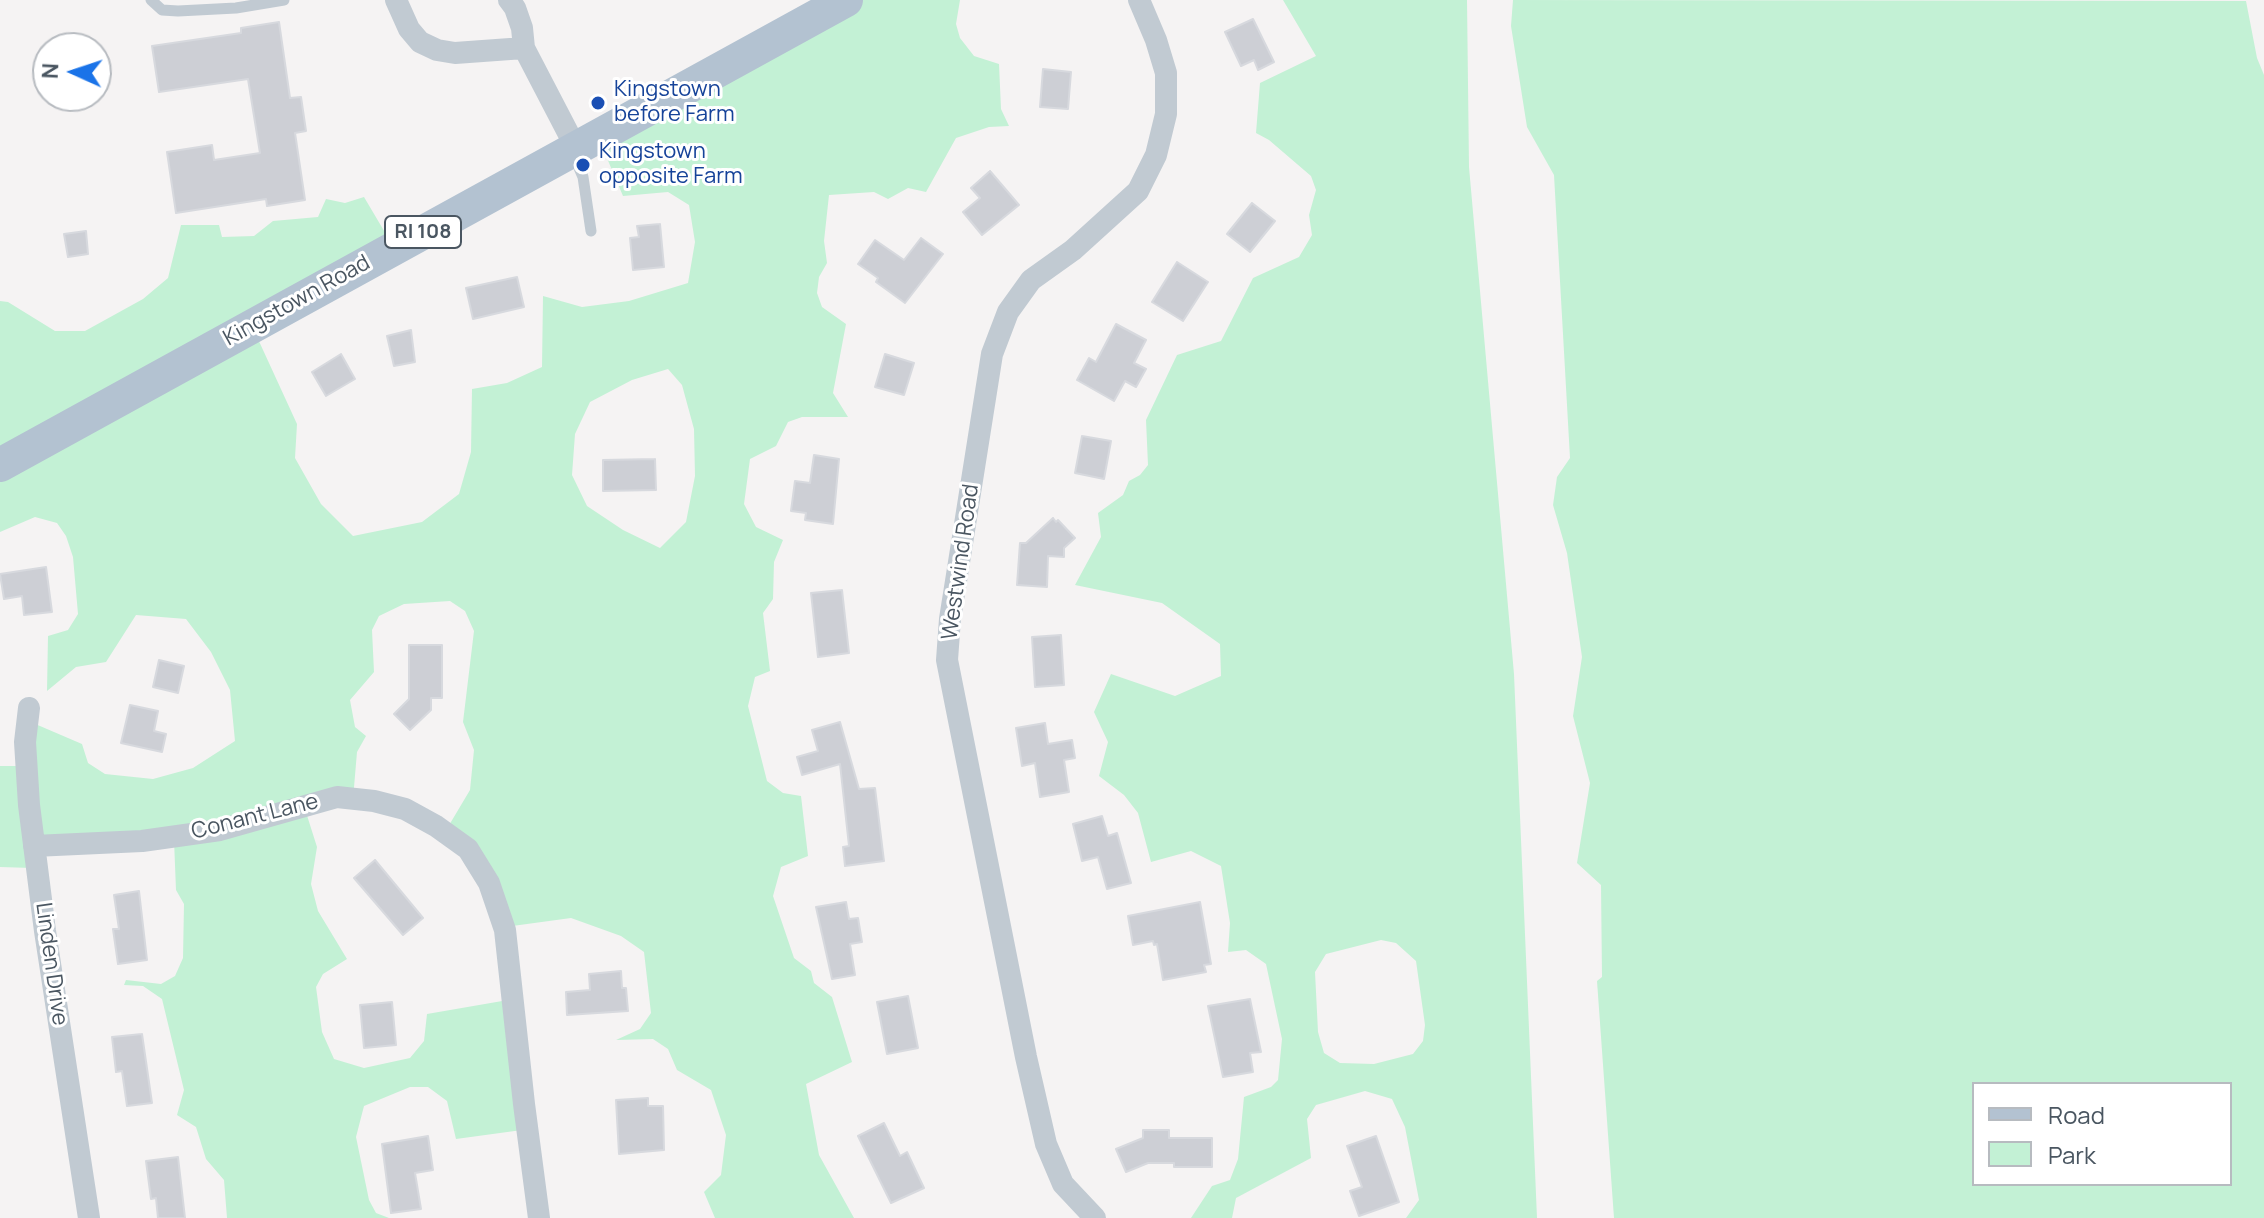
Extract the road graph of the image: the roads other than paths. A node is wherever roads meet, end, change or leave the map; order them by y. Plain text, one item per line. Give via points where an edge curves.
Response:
1 (151, 0) edge
2 (284, 0) edge
3 (396, 0) edge
4 (509, 0) edge
5 (846, 0) edge
6 (1139, 0) edge
7 (524, 48) junction
8 (573, 149) junction
9 (591, 231) dead end
10 (0, 465) edge
11 (29, 708) dead end
12 (34, 846) junction
13 (89, 1218) edge
14 (539, 1218) edge
15 (1095, 1218) edge

1 - 2 lane via 162,10 178,11
3 - 7 street via 409,29 437,50
4 - 7 street via 522,28
5 - 8 main road, Kingstown Road / RI 108
6 - 15 street, Westwind Road via 1166,73 1166,114 1156,155 1138,191 1031,280 1008,312 992,354 947,660 1046,1144 1063,1184
7 - 8 street
8 - 9 lane
8 - 10 main road, Kingstown Road / RI 108
11 - 12 street, Linden Drive via 25,742
12 - 13 street, Linden Drive
12 - 14 street, Conant Lane via 142,841 220,830 337,797 405,809 468,849 489,883 505,930

